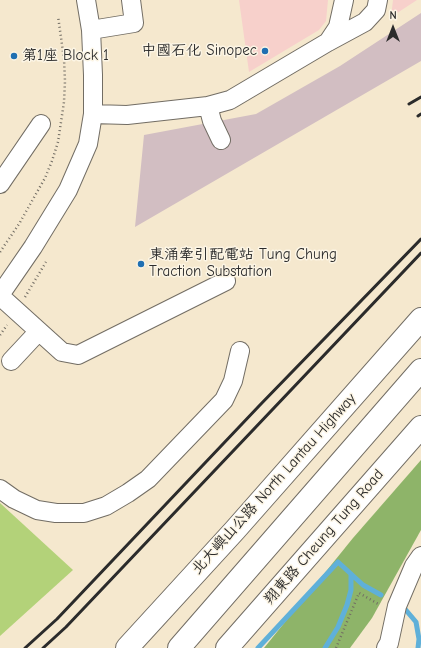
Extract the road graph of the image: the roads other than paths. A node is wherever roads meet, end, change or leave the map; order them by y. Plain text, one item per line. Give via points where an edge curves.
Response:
1 (86, 0) edge
2 (131, 0) edge
3 (344, 0) edge
4 (378, 0) edge
5 (91, 30) junction
6 (328, 42) junction
7 (208, 106) junction
8 (93, 114) junction
9 (41, 124) dead end
10 (221, 140) dead end
11 (0, 184) edge
12 (226, 281) dead end
13 (0, 296) edge
14 (421, 320) edge
15 (39, 331) junction
16 (240, 351) dead end
17 (11, 361) dead end
18 (421, 370) edge
19 (421, 427) edge
20 (0, 489) edge
21 (421, 556) edge
22 (127, 648) edge
23 (179, 648) edge
24 (227, 648) edge
25 (386, 648) edge

1 - 5 street
2 - 5 street via 134,23
3 - 6 street via 338,27
4 - 6 street via 376,10 365,22
5 - 8 street
6 - 7 street via 230,100
7 - 8 street via 127,115
7 - 10 street
8 - 13 street via 88,144 68,190
9 - 11 street
12 - 15 street via 78,355 62,352
13 - 15 street
14 - 22 main road, 北大嶼山公路 North Lantau Highway
15 - 17 street
16 - 20 street via 233,381 224,400 148,479 106,506 84,513 37,510
18 - 23 main road
19 - 24 main road, 翔東路 Cheung Tung Road
21 - 25 street via 397,606

